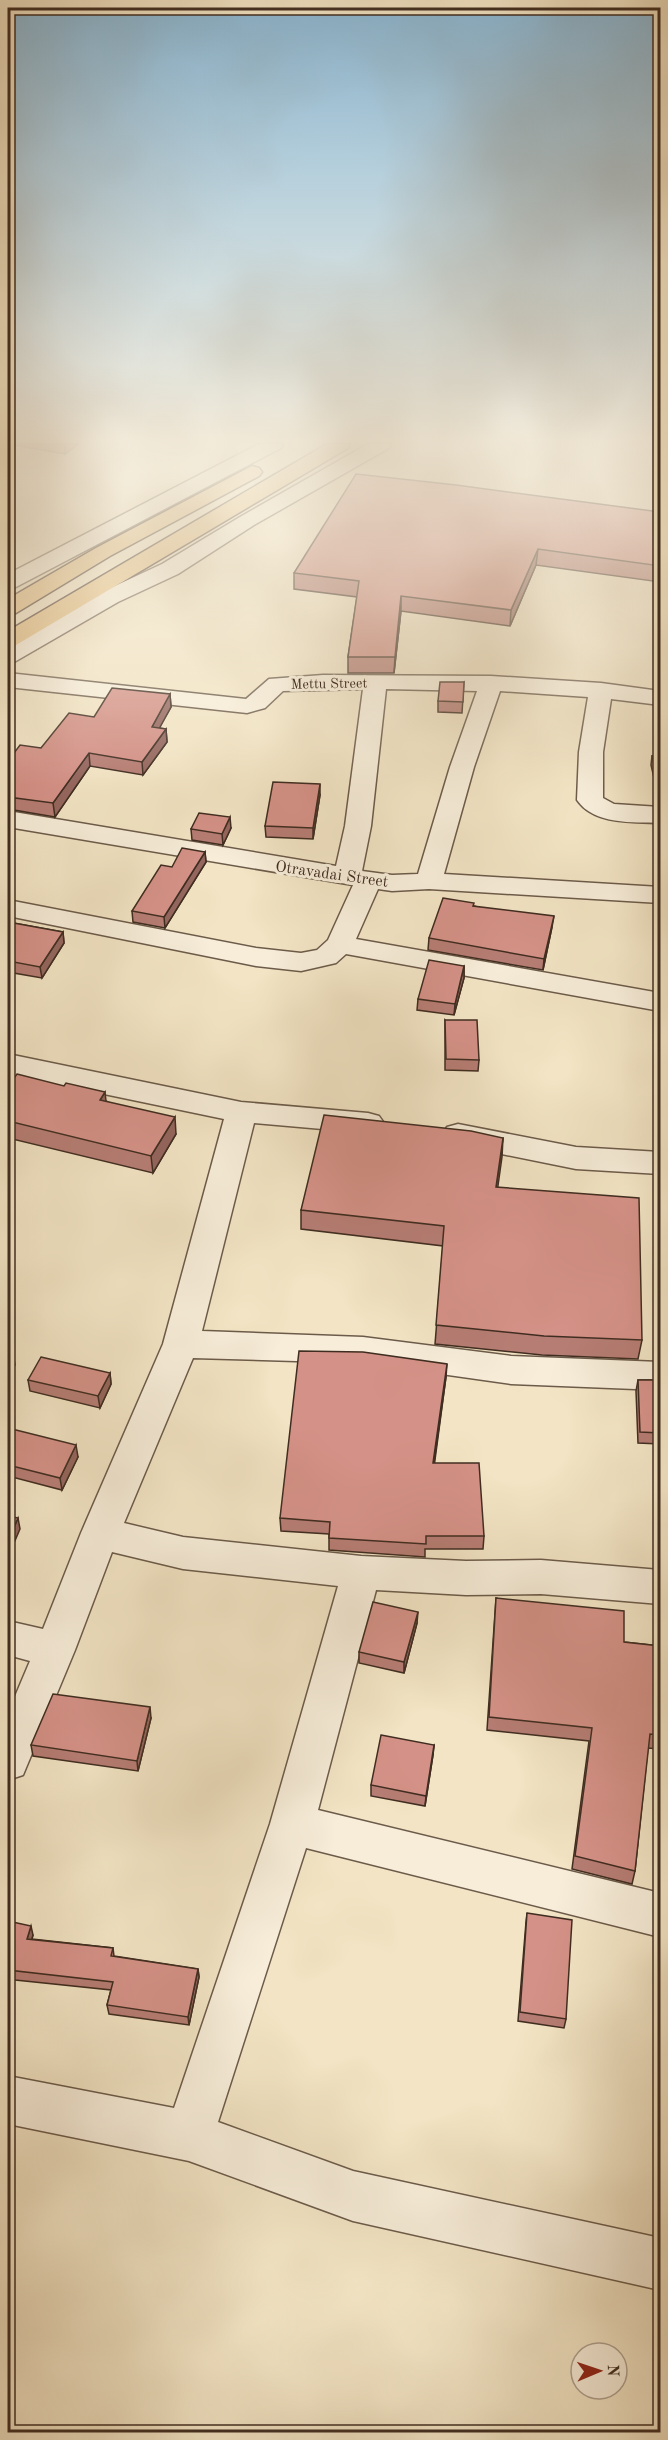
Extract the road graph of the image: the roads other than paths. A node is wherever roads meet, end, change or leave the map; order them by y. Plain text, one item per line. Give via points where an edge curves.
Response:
1 (55, 558) edge
2 (93, 558) edge
3 (148, 558) edge
4 (189, 558) edge
5 (8, 582) edge
6 (8, 608) edge
7 (8, 640) edge
8 (8, 656) edge
9 (8, 680) edge
10 (375, 682) junction
11 (490, 682) junction
12 (601, 690) junction
13 (660, 699) edge
14 (660, 815) edge
15 (8, 819) edge
16 (358, 879) junction
17 (429, 881) junction
18 (660, 895) edge
19 (8, 908) edge
20 (340, 944) junction
21 (660, 1002) edge
22 (8, 1064) edge
23 (241, 1112) junction
24 (396, 1127) edge
25 (430, 1131) edge
26 (660, 1163) edge
27 (181, 1344) junction
28 (660, 1376) edge
29 (100, 1533) junction
30 (361, 1573) junction
31 (660, 1587) edge
32 (8, 1638) edge
33 (55, 1650) junction
34 (8, 1761) edge
35 (292, 1824) junction
36 (660, 1915) edge
37 (8, 2100) edge
38 (189, 2136) junction
39 (660, 2264) edge

1 - 5 street
2 - 6 highway
3 - 7 highway
4 - 8 street via 110,597
9 - 10 street, Mettu Street via 247,706 260,703 277,684
10 - 11 street, Mettu Street
10 - 16 street via 358,826
11 - 12 street, Mettu Street
11 - 17 street
12 - 13 street, Mettu Street
12 - 14 street via 591,752 590,800 593,805 613,812
15 - 16 street, Otravadai Street
16 - 17 street, Otravadai Street via 392,883
16 - 20 street
17 - 18 street, Otravadai Street
19 - 20 street via 245,955 301,962 326,957
20 - 21 street
22 - 23 street
23 - 24 street
23 - 27 street
25 - 26 street via 576,1158
27 - 28 street via 363,1350 511,1370
27 - 29 street
29 - 30 street via 183,1553
29 - 33 street
30 - 31 street via 541,1578
30 - 35 street
32 - 33 street
33 - 34 street
35 - 36 street
35 - 38 street
37 - 38 street
38 - 39 street via 353,2196

